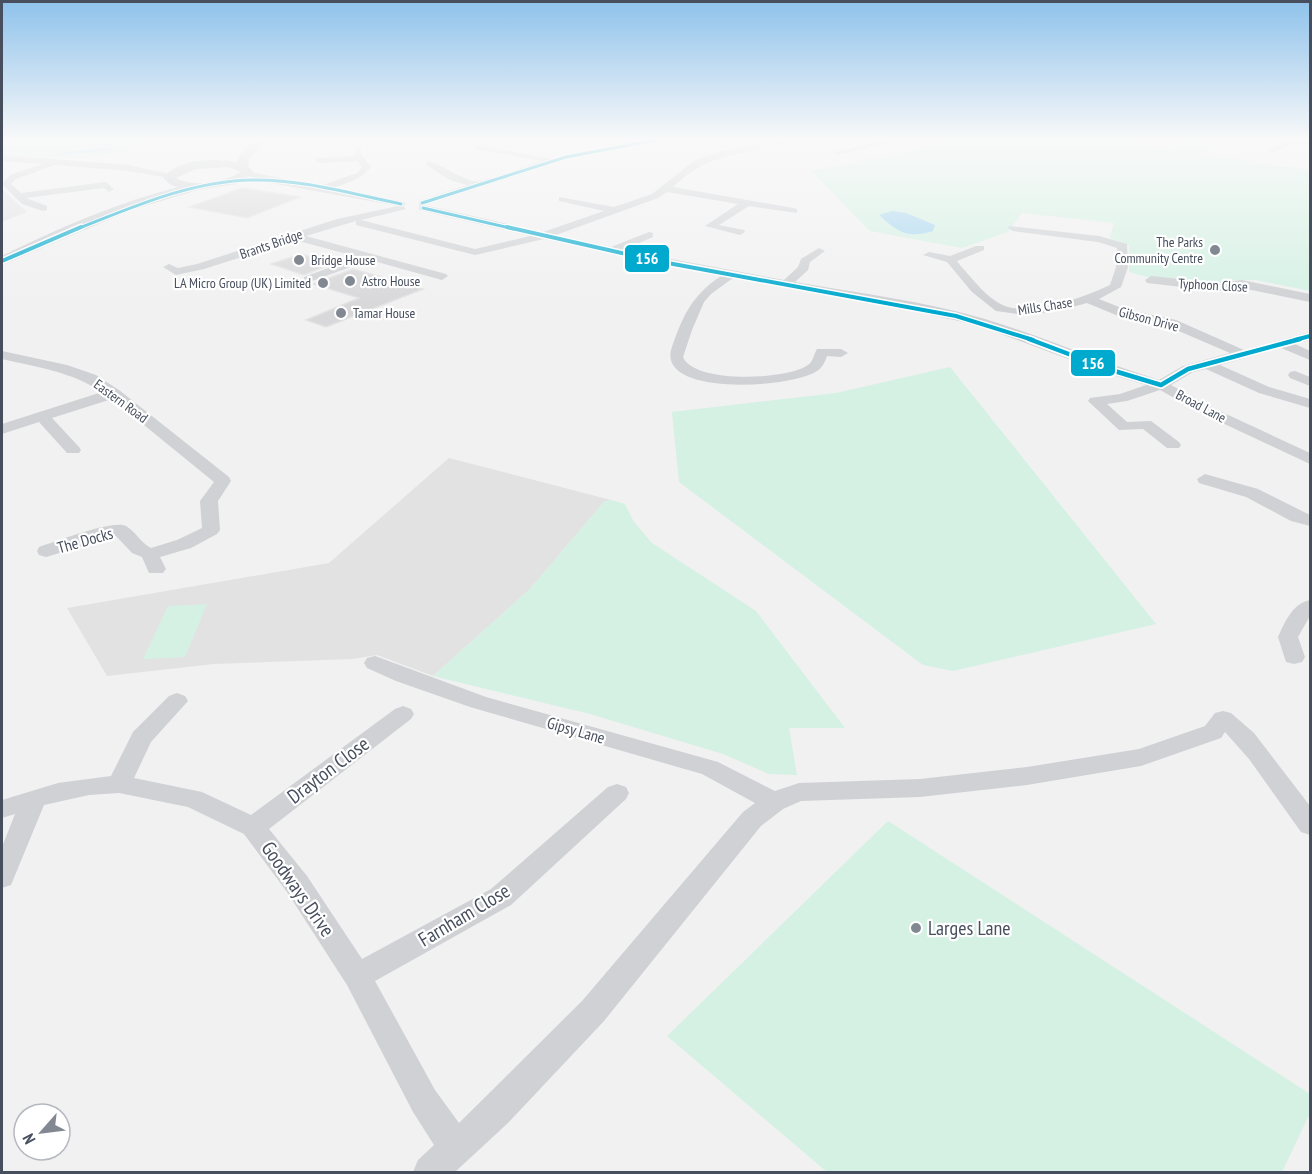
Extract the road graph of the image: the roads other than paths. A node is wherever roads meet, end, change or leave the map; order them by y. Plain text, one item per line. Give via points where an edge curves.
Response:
1 (29, 195) edge
2 (153, 195) edge
3 (165, 195) edge
4 (347, 195) edge
5 (449, 195) edge
6 (657, 195) edge
7 (701, 195) edge
8 (19, 196) joint
9 (563, 202) dead end
10 (747, 203) junction
11 (422, 206) junction
12 (401, 207) junction
13 (43, 208) dead end
14 (614, 210) junction
15 (793, 211) dead end
16 (360, 223) dead end
17 (408, 226) dead end
18 (1013, 228) dead end
19 (740, 232) dead end
20 (650, 235) dead end
21 (294, 236) junction
22 (542, 236) junction
23 (447, 237) junction
24 (432, 242) junction
25 (481, 245) dead end
26 (980, 248) dead end
27 (611, 251) junction
28 (819, 251) dead end
29 (2, 255) edge
30 (929, 255) dead end
31 (368, 257) junction
32 (951, 260) junction
33 (2, 261) edge
34 (172, 269) dead end
35 (730, 275) junction
36 (442, 276) dead end
37 (308, 279) dead end
38 (1151, 280) dead end
39 (786, 284) junction
40 (1311, 298) edge
41 (1089, 299) junction
42 (1311, 336) edge
43 (1281, 343) junction
44 (840, 353) dead end
45 (1243, 354) junction
46 (2, 355) edge
47 (1311, 356) edge
48 (1205, 363) junction
49 (1294, 375) dead end
50 (1311, 382) edge
51 (1161, 385) junction
52 (114, 393) junction
53 (1311, 404) edge
54 (41, 415) junction
55 (2, 429) edge
56 (1173, 445) dead end
57 (73, 450) dead end
58 (1311, 459) edge
59 (1205, 479) dead end
60 (223, 481) joint
61 (1311, 521) edge
62 (46, 551) dead end
63 (1311, 606) edge
64 (1294, 657) dead end
65 (375, 663) dead end
66 (177, 702) dead end
67 (403, 714) dead end
68 (119, 784) junction
69 (616, 794) dead end
70 (34, 800) junction
71 (774, 802) junction
72 (2, 809) edge
73 (1311, 825) edge
74 (253, 827) junction
75 (2, 877) edge
76 (357, 976) junction
77 (459, 1147) junction
78 (430, 1173) edge

1 - 8 street
2 - 29 main road
3 - 33 main road
4 - 12 street
5 - 11 street
6 - 14 street
7 - 10 street
8 - 13 street
9 - 14 street
10 - 15 street
10 - 19 street via 710,226
11 - 12 street
11 - 22 street, Broad Lane
12 - 21 street, Brants Bridge via 341,220
14 - 22 street
16 - 24 street
17 - 23 street
18 - 41 street, Mills Chase via 1099,239 1123,246 1122,267 1115,287
20 - 27 street
21 - 31 street
21 - 34 street, Brants Bridge via 214,263
22 - 24 street via 475,252
22 - 27 street, Broad Lane
23 - 24 street
23 - 25 street
26 - 32 street
27 - 35 street, Broad Lane
28 - 39 street
30 - 32 street
31 - 36 street
31 - 37 street
32 - 41 street, Mills Chase via 993,304 1008,311
35 - 39 street, Broad Lane
35 - 44 street via 700,298 675,354 677,362 688,370 701,376 767,381 807,371 816,366 822,352
38 - 40 street, Typhoon Close via 1218,287 1242,284
39 - 51 street, Broad Lane via 956,315
41 - 45 street, Gibson Drive via 1120,312 1171,323
42 - 43 street
43 - 45 street
43 - 47 street
45 - 48 street
46 - 52 street, Eastern Road via 63,368 91,378
48 - 51 street
48 - 53 street via 1264,390
49 - 50 street
51 - 56 street via 1122,398 1095,401 1124,427 1146,424
51 - 58 street, Broad Lane
52 - 54 street
52 - 60 street, Eastern Road
54 - 55 street
54 - 57 street
59 - 61 street via 1252,493
60 - 62 street, The Docks via 209,501 212,530 153,561 117,530
63 - 64 street via 1297,618 1287,637
65 - 71 street, Gipsy Lane via 478,702 710,768
66 - 68 street via 141,738
67 - 74 street, Drayton Close
68 - 70 street, Goodways Drive via 89,786
68 - 74 street, Goodways Drive via 193,799
69 - 76 street, Farnham Close via 501,897
70 - 72 street, Goodways Drive
70 - 75 street
71 - 73 street via 818,789 920,788 1141,757 1213,732 1222,719 1246,741
71 - 77 street via 752,819 593,1011
74 - 76 street, Goodways Drive via 297,884
76 - 77 street, Goodways Drive via 424,1101
77 - 78 street

